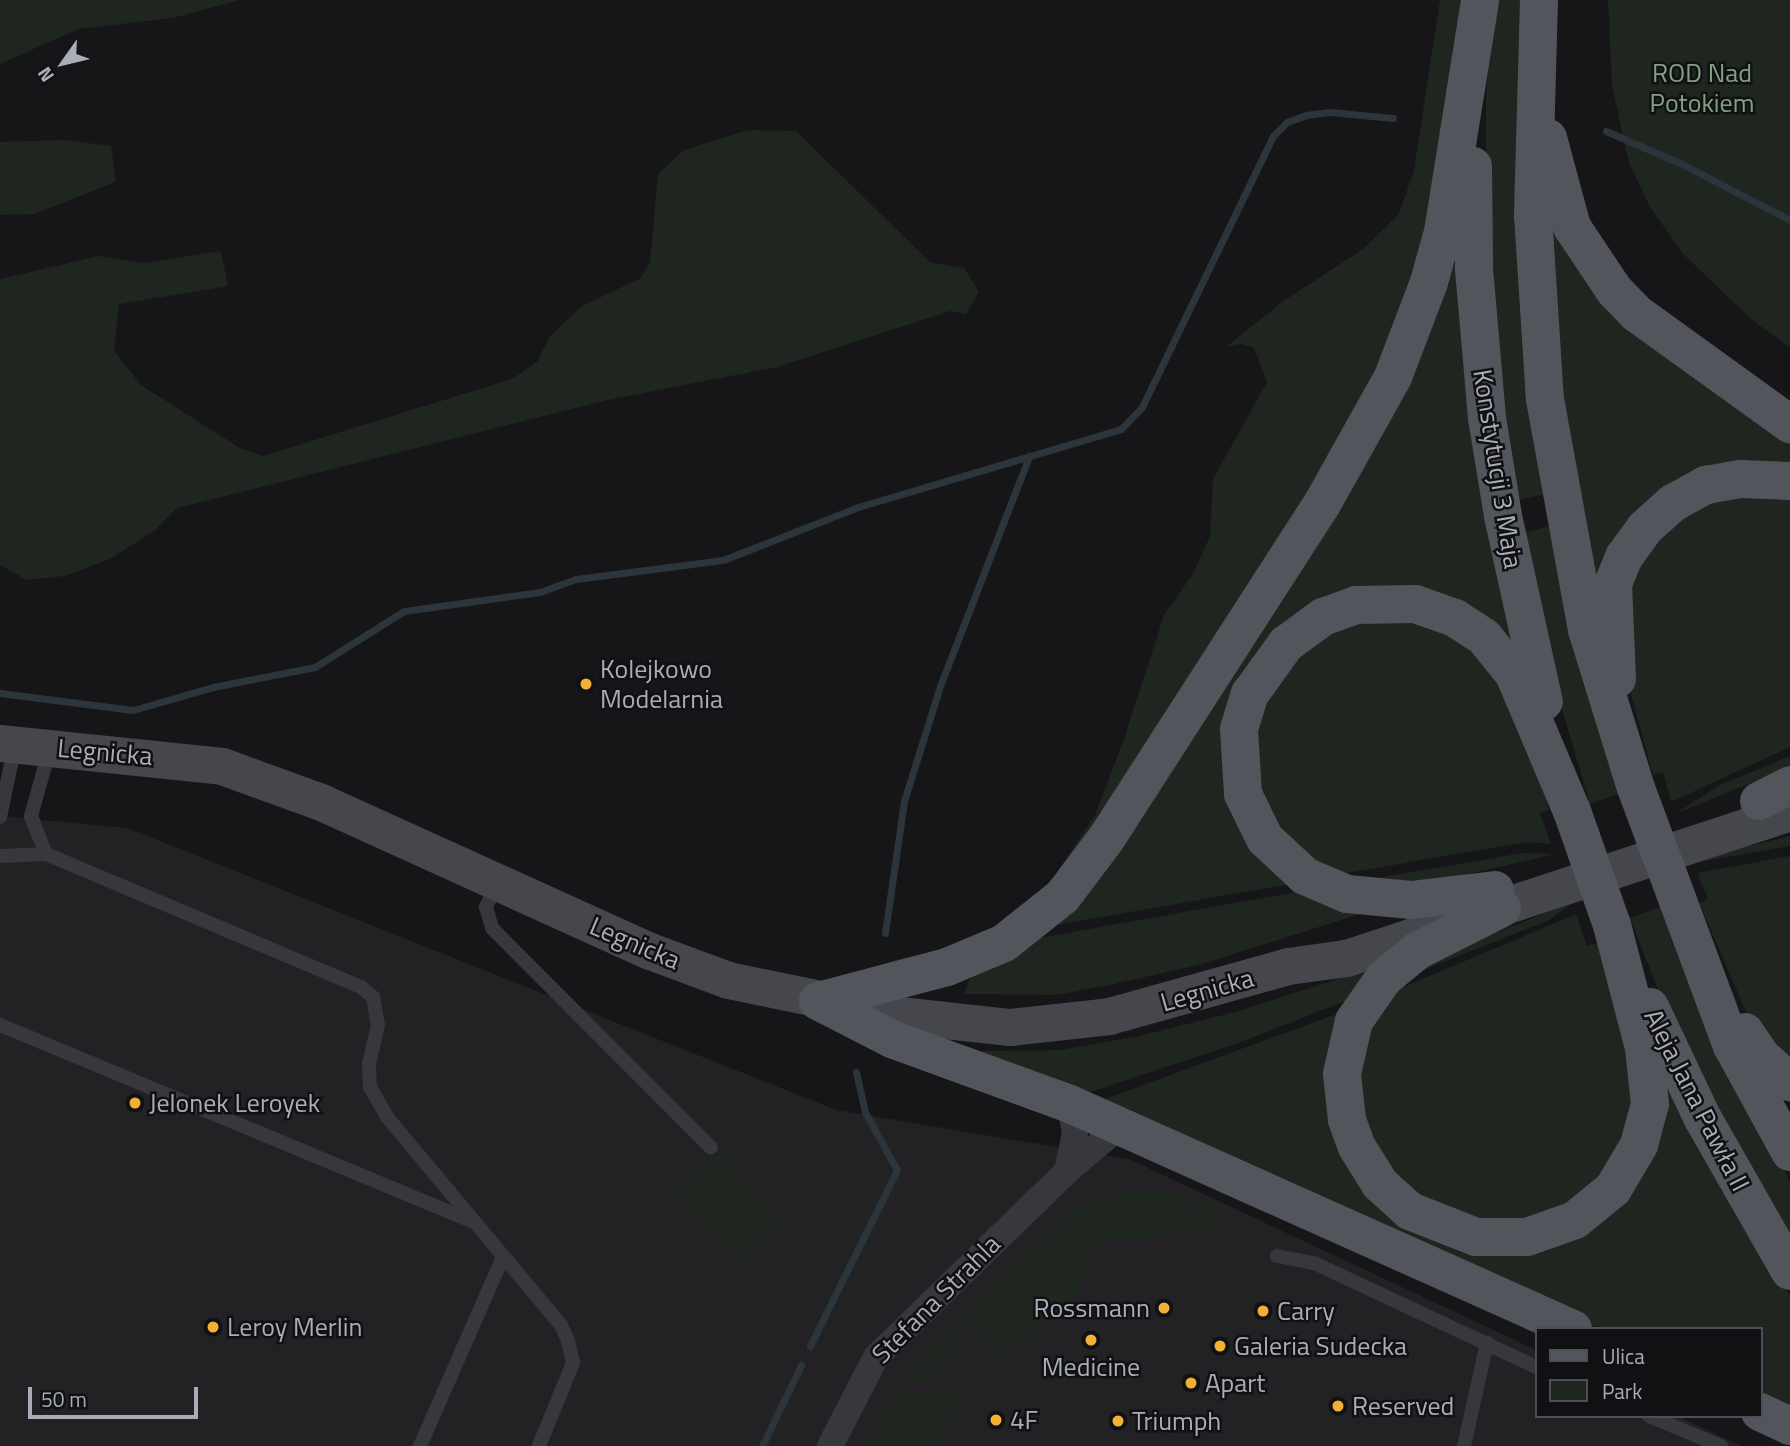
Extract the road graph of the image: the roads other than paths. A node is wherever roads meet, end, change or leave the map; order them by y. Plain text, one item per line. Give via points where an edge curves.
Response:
1 (1480, 0) edge
2 (1540, 0) edge
3 (1790, 424) edge
4 (1790, 481) edge
5 (22, 745) edge
6 (1636, 788) junction
7 (1782, 804) edge
8 (1572, 811) junction
9 (0, 817) edge
10 (46, 854) junction
11 (0, 856) edge
12 (499, 882) junction
13 (1499, 899) junction
14 (1678, 901) junction
15 (1612, 925) junction
16 (818, 1001) junction
17 (0, 1025) edge
18 (1790, 1082) edge
19 (1070, 1104) junction
20 (1119, 1127) junction
21 (711, 1149) dead end
22 (1790, 1152) edge
23 (1067, 1171) junction
24 (473, 1222) junction
25 (1277, 1256) dead end
26 (503, 1257) junction
27 (1790, 1271) edge
28 (1569, 1327) edge
29 (1487, 1343) junction
30 (1534, 1366) edge
31 (1762, 1413) edge
32 (1654, 1418) edge
33 (1790, 1426) edge
34 (420, 1446) edge
35 (539, 1446) edge
36 (830, 1446) edge
37 (1464, 1446) edge
38 (1721, 1446) edge

1 - 8 main road, Konstytucji 3 Maja via 1472,131 1474,258 1487,418 1527,634
1 - 16 main road via 1443,232 1392,377 1322,504 1106,839 1063,896 1004,943 947,967
2 - 3 main road via 1552,159 1581,244 1636,313
2 - 6 main road via 1533,215 1545,399 1587,630
4 - 6 main road via 1741,479 1689,493 1659,515 1624,557 1613,584 1614,663
5 - 9 lane
5 - 10 lane via 32,816
5 - 12 main road, Legnicka via 188,759 244,772
6 - 14 main road, bridge
7 - 13 main road, Legnicka
8 - 13 main road via 1514,674 1484,637 1455,618 1415,604 1356,605 1323,617 1286,644 1250,694 1239,729 1241,786 1265,839 1305,876 1347,894 1411,900
8 - 15 main road, Konstytucji 3 Maja, bridge
10 - 11 lane
10 - 24 lane via 361,987 373,997 379,1025 369,1063 370,1087 387,1117
12 - 16 main road, Legnicka via 681,964
12 - 21 lane via 486,906 492,928
13 - 15 main road via 1417,951 1384,978 1354,1021 1342,1074 1347,1121 1360,1154 1380,1184 1410,1211 1476,1237 1527,1237 1575,1220 1613,1189 1639,1145 1650,1104 1644,1048
13 - 16 main road, Legnicka via 1346,958 1288,966 1160,1005 1056,1024 973,1025
14 - 18 main road via 1749,1038
14 - 22 main road via 1732,1046
15 - 27 main road, Aleja Jana Pawła II via 1702,1117
16 - 19 main road via 894,1040
17 - 24 lane
19 - 20 main road
19 - 23 street via 1075,1133
20 - 23 street, Stefana Strahla
20 - 28 main road
23 - 36 street, Stefana Strahla via 876,1357
24 - 26 lane
25 - 29 lane via 1314,1264
26 - 34 lane
26 - 35 lane via 561,1325 573,1363
29 - 30 lane
29 - 37 lane
31 - 33 main road
32 - 38 lane

